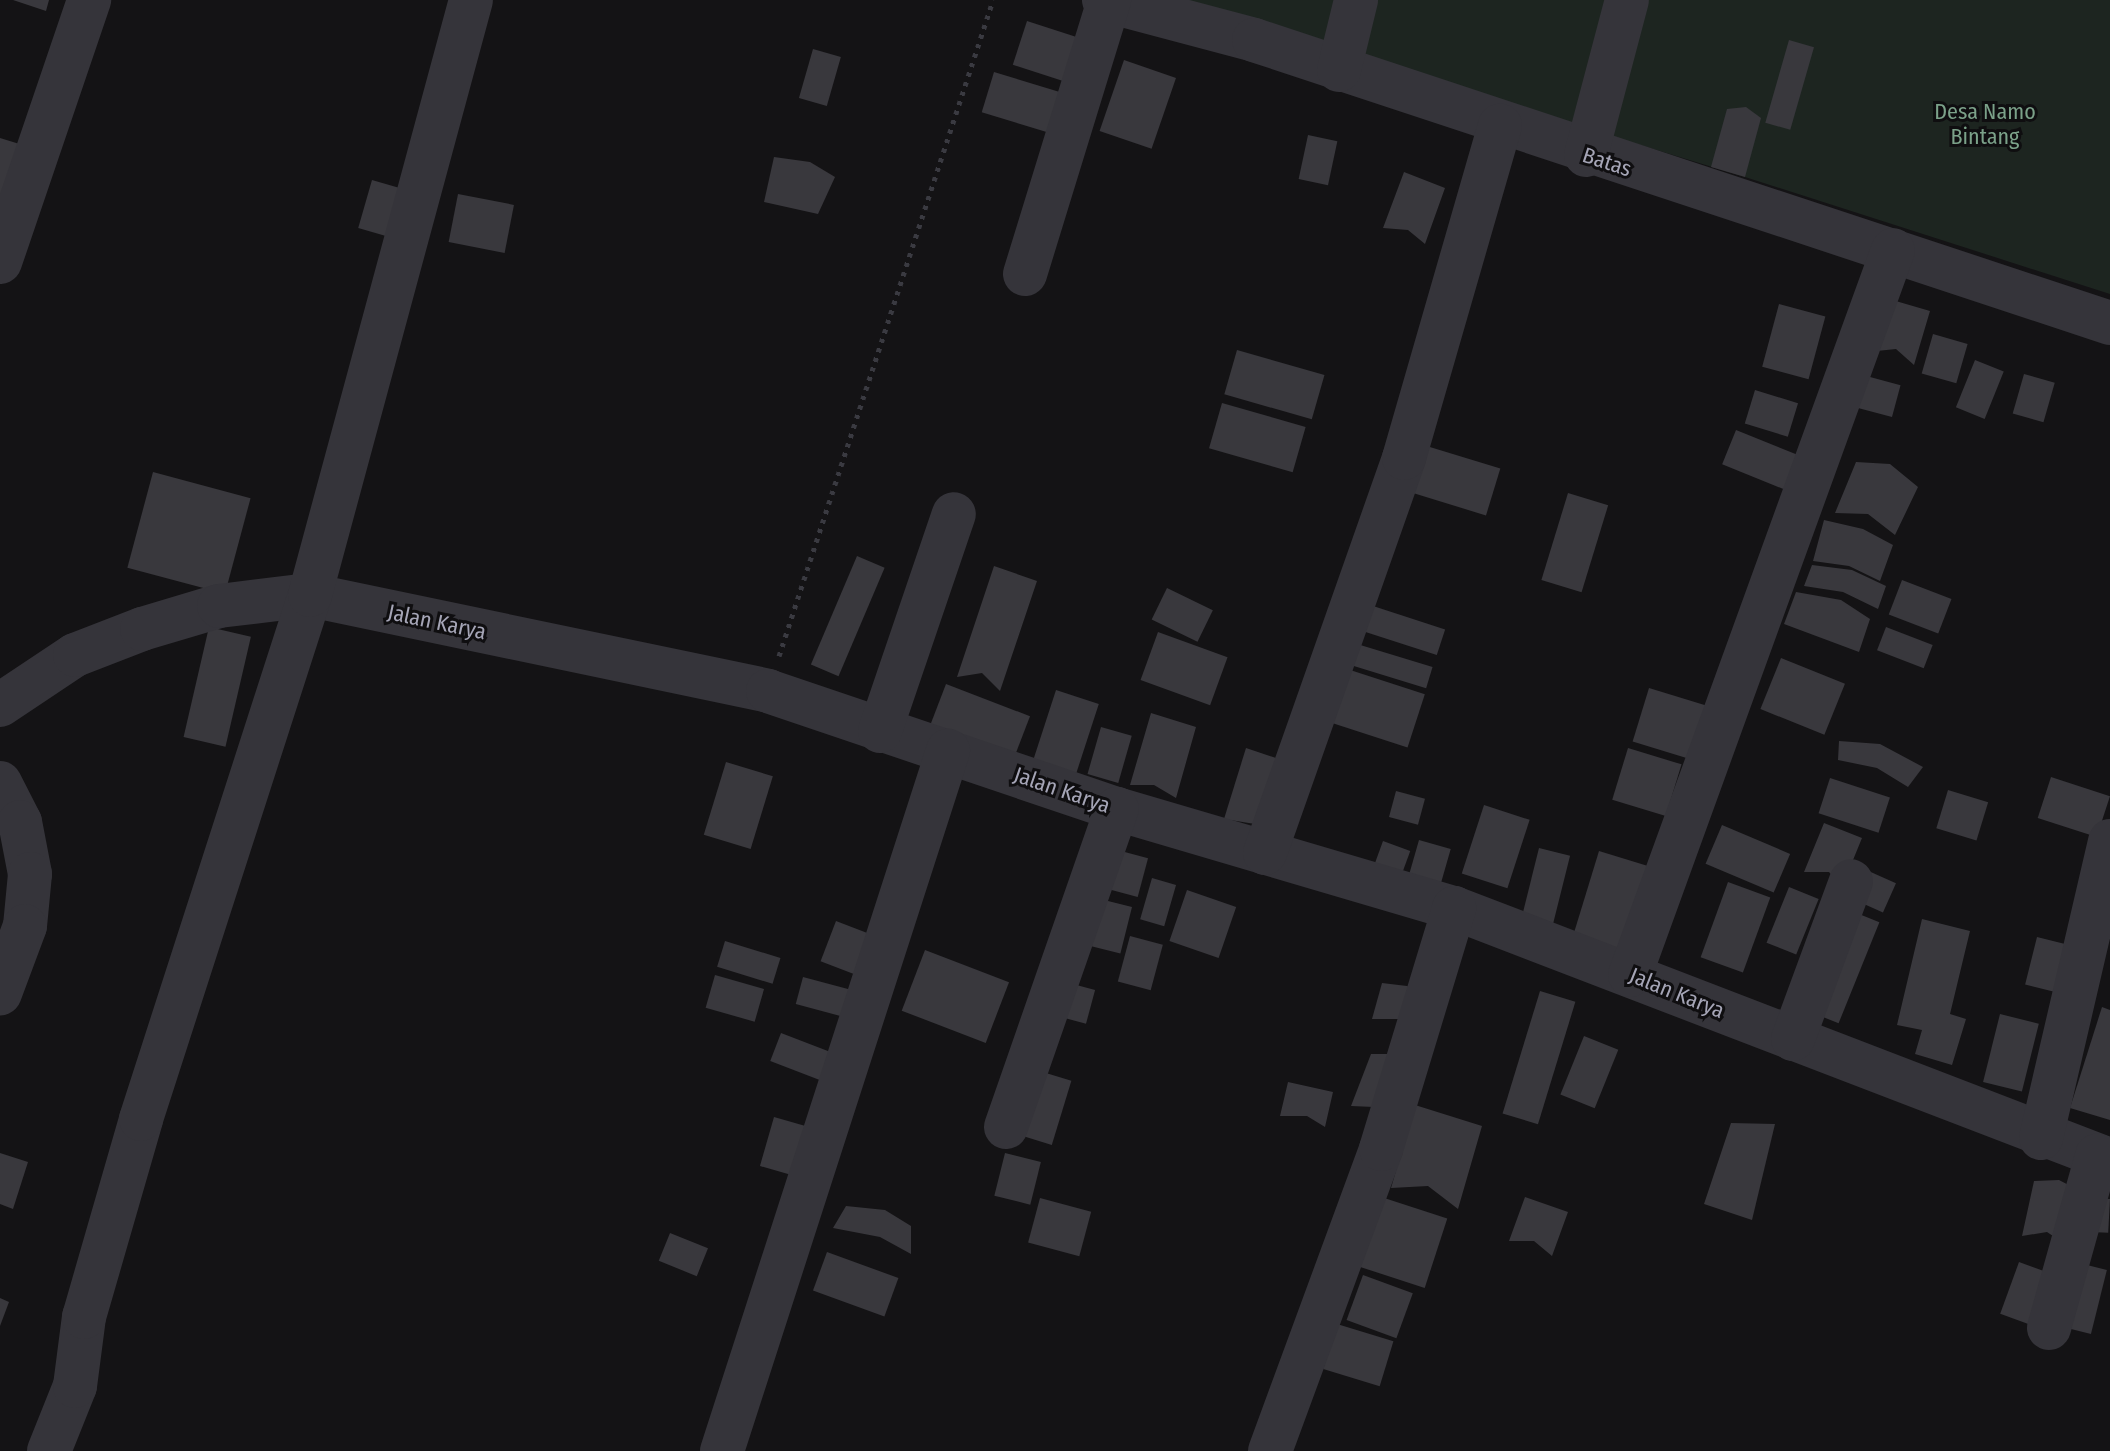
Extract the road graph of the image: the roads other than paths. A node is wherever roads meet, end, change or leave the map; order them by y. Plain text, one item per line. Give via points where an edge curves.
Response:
1 (89, 0) edge
2 (471, 0) edge
3 (1356, 0) edge
4 (1627, 0) edge
5 (1106, 1) edge
6 (1188, 11) edge
7 (1339, 70) junction
8 (1500, 126) junction
9 (1586, 155) junction
10 (6, 246) edge
11 (1893, 250) junction
12 (1025, 274) dead end
13 (2110, 323) edge
14 (954, 514) dead end
15 (310, 595) junction
16 (0, 705) edge
17 (880, 731) junction
18 (948, 751) junction
19 (0, 783) edge
20 (1117, 809) junction
21 (2110, 841) edge
22 (1265, 853) junction
23 (1851, 881) dead end
24 (1454, 908) junction
25 (1630, 975) junction
26 (0, 993) edge
27 (1793, 1039) junction
28 (1006, 1127) dead end
29 (2041, 1138) junction
30 (2104, 1158) edge
31 (2049, 1328) dead end
32 (49, 1451) edge
33 (722, 1451) edge
34 (1270, 1451) edge

1 - 10 street
2 - 15 street
3 - 7 street
4 - 9 street
5 - 6 street, Batas
5 - 12 street
6 - 7 street, Batas
7 - 8 street, Batas
8 - 9 street, Batas
8 - 22 street via 1404,458
9 - 11 street, Batas
11 - 13 street, Batas
11 - 25 street
14 - 17 street
15 - 16 street, Jalan Karya via 219,606 142,629 75,655
15 - 17 street, Jalan Karya via 768,691
15 - 32 street via 141,1119 84,1317 75,1386
17 - 18 street, Jalan Karya
18 - 20 street, Jalan Karya
18 - 33 street
19 - 26 street via 20,822 30,874 25,926
20 - 22 street, Jalan Karya
20 - 28 street
21 - 29 street
22 - 24 street, Jalan Karya
23 - 27 street
24 - 25 street, Jalan Karya
24 - 34 street via 1381,1149
25 - 27 street, Jalan Karya
27 - 29 street, Jalan Karya
29 - 30 street, Jalan Karya
30 - 31 street

